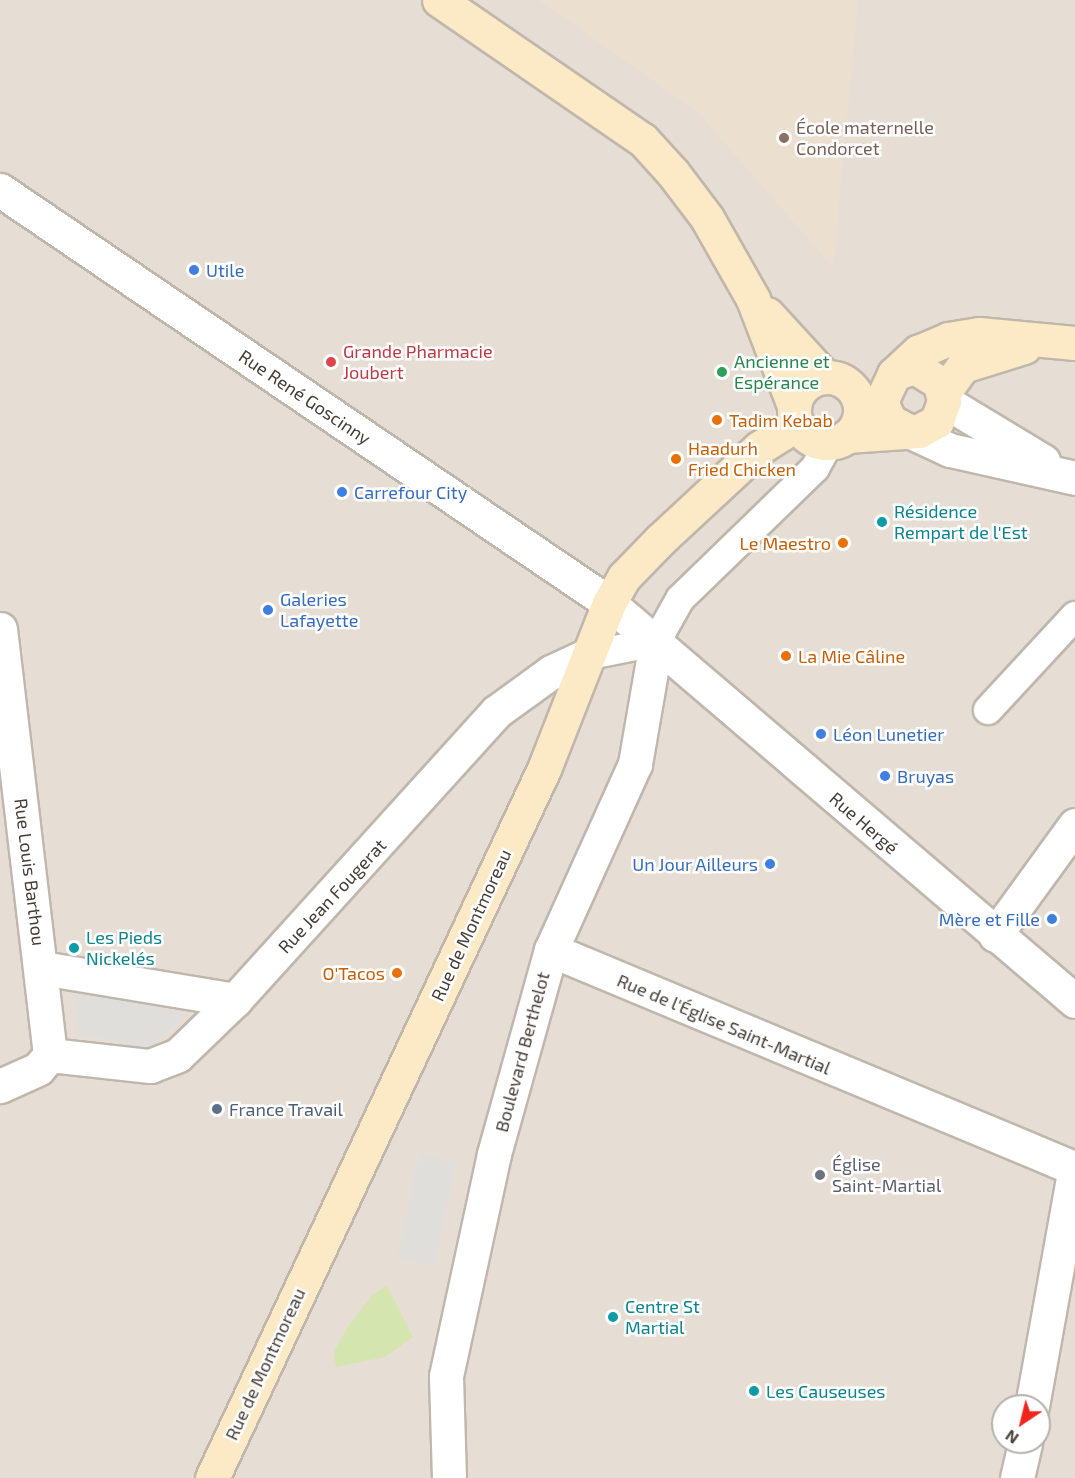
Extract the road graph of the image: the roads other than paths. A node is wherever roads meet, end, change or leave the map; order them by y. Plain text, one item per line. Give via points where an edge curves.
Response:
1 (439, 0) edge
2 (0, 190) edge
3 (753, 300) junction
4 (1060, 343) edge
5 (894, 374) junction
6 (834, 379) junction
7 (944, 397) junction
8 (795, 415) junction
9 (909, 431) junction
10 (838, 440) junction
11 (1075, 477) edge
12 (609, 603) junction
13 (1075, 615) edge
14 (0, 629) edge
15 (656, 642) junction
16 (585, 656) junction
17 (988, 710) dead end
18 (1075, 825) edge
19 (994, 935) junction
20 (551, 950) junction
21 (42, 968) junction
22 (235, 1000) junction
23 (1075, 1001) edge
24 (50, 1055) junction
25 (0, 1086) edge
26 (1075, 1167) edge
27 (1034, 1394) edge
28 (1022, 1454) edge
29 (212, 1478) edge
30 (449, 1478) edge
31 (1017, 1478) edge

1 - 3 main road via 643,140 707,218
2 - 12 street, Rue René Goscinny
3 - 6 main road
3 - 8 main road
4 - 5 main road via 979,334 948,339 918,352
4 - 7 main road via 990,353 963,366
5 - 6 main road
5 - 7 main road via 924,370
5 - 9 main road via 881,402 890,421
6 - 8 main road via 802,387
6 - 10 main road via 860,408
7 - 9 main road via 937,420
7 - 11 street via 1015,449
8 - 10 main road via 809,438
8 - 12 main road, Rue de Montmoreau via 660,540 624,577
9 - 10 main road
9 - 11 street via 950,450
10 - 15 lane via 815,468 680,599
12 - 15 street, Rue René Goscinny
12 - 16 main road, Rue de Montmoreau
13 - 17 lane
14 - 21 street, Rue Louis Barthou
15 - 16 lane
15 - 19 street, Rue Hergé
15 - 20 street, Boulevard Berthelot via 635,764
16 - 22 street, Rue Jean Fougerat via 551,672 495,712
16 - 29 main road, Rue de Montmoreau via 544,769
18 - 19 street
19 - 23 street, Rue Hergé
20 - 26 street, Rue de l'Église Saint-Martial via 815,1063
20 - 30 street, Boulevard Berthelot via 494,1154 446,1376
21 - 22 street
21 - 24 street, Rue Louis Barthou
22 - 24 street, Rue Jean Fougerat via 178,1055 150,1066
24 - 25 street via 38,1070
26 - 27 street
28 - 31 street

